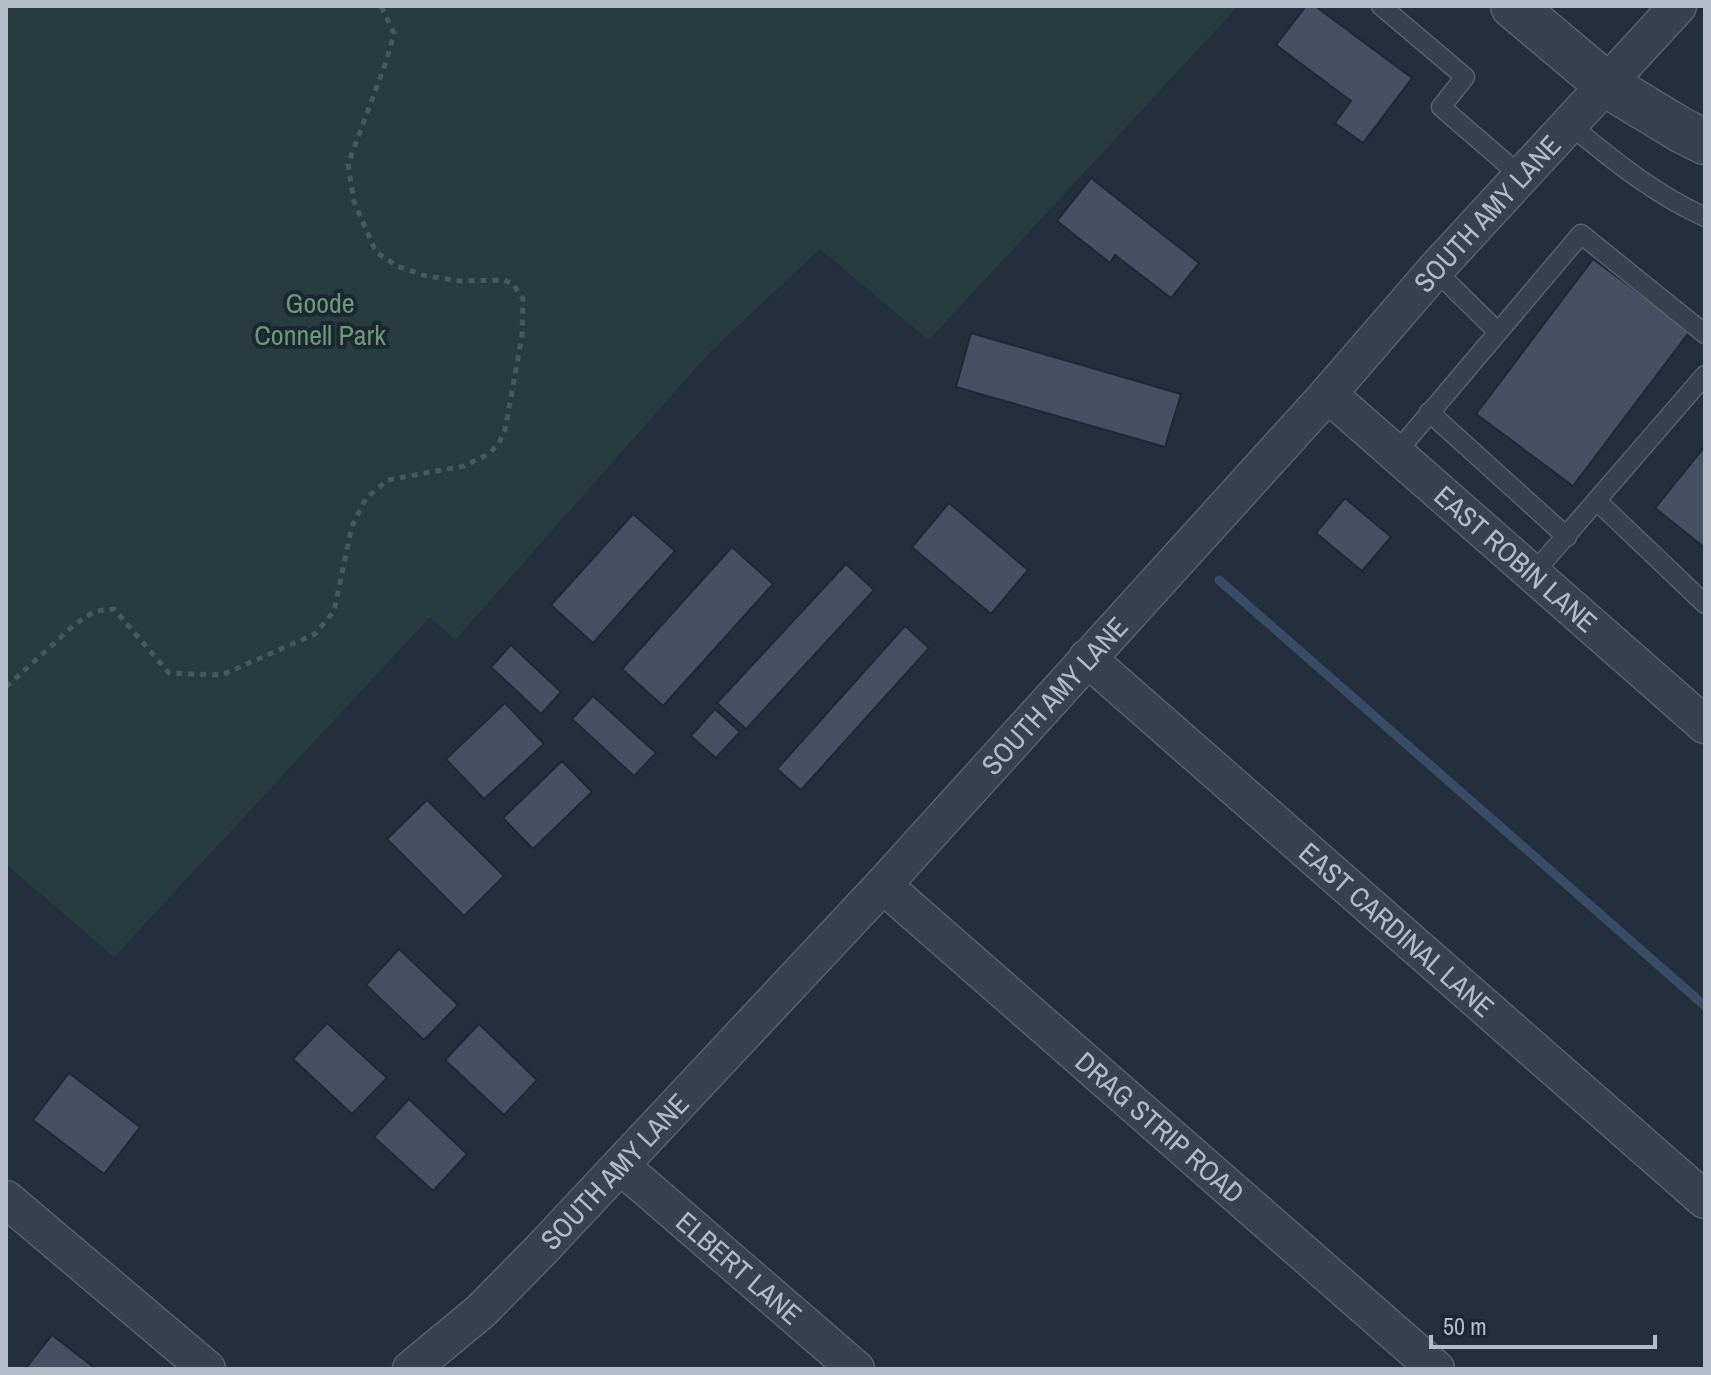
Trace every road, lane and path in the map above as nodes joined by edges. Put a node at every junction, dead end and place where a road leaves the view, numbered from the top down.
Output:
1 (381, 6) edge
2 (1381, 6) edge
3 (1513, 6) edge
4 (1678, 6) edge
5 (1607, 85) junction
6 (1570, 125) junction
7 (1705, 142) edge
8 (1522, 177) junction
9 (1705, 217) edge
10 (1435, 270) junction
11 (1498, 332) junction
12 (1705, 334) edge
13 (1705, 375) edge
14 (1328, 394) junction
15 (1429, 412) junction
16 (1396, 453) junction
17 (1597, 501) junction
18 (1567, 537) junction
19 (1532, 575) junction
20 (1705, 604) edge
21 (1087, 658) junction
22 (6, 687) edge
23 (1705, 725) edge
24 (883, 885) junction
25 (621, 1166) junction
26 (6, 1199) edge
27 (1705, 1200) edge
28 (207, 1369) edge
29 (411, 1369) edge
30 (856, 1369) edge
31 (1436, 1369) edge

1 - 22 path
2 - 8 lane
3 - 5 street
4 - 5 street, SOUTH AMY LANE
5 - 6 street, SOUTH AMY LANE
5 - 7 street
6 - 8 street, SOUTH AMY LANE
6 - 9 lane
8 - 10 street, SOUTH AMY LANE
10 - 11 lane
10 - 14 street, SOUTH AMY LANE
11 - 12 lane
11 - 15 lane
13 - 17 lane
14 - 16 street, EAST ROBIN LANE
14 - 21 street, SOUTH AMY LANE
15 - 16 lane
15 - 18 lane
16 - 19 street, EAST ROBIN LANE
17 - 18 lane
17 - 20 lane
18 - 19 lane
19 - 23 street, EAST ROBIN LANE
21 - 24 street, SOUTH AMY LANE
21 - 27 street, EAST CARDINAL LANE
24 - 25 street, SOUTH AMY LANE
24 - 31 street, DRAG STRIP ROAD
25 - 29 street, SOUTH AMY LANE
25 - 30 street, ELBERT LANE
26 - 28 street

